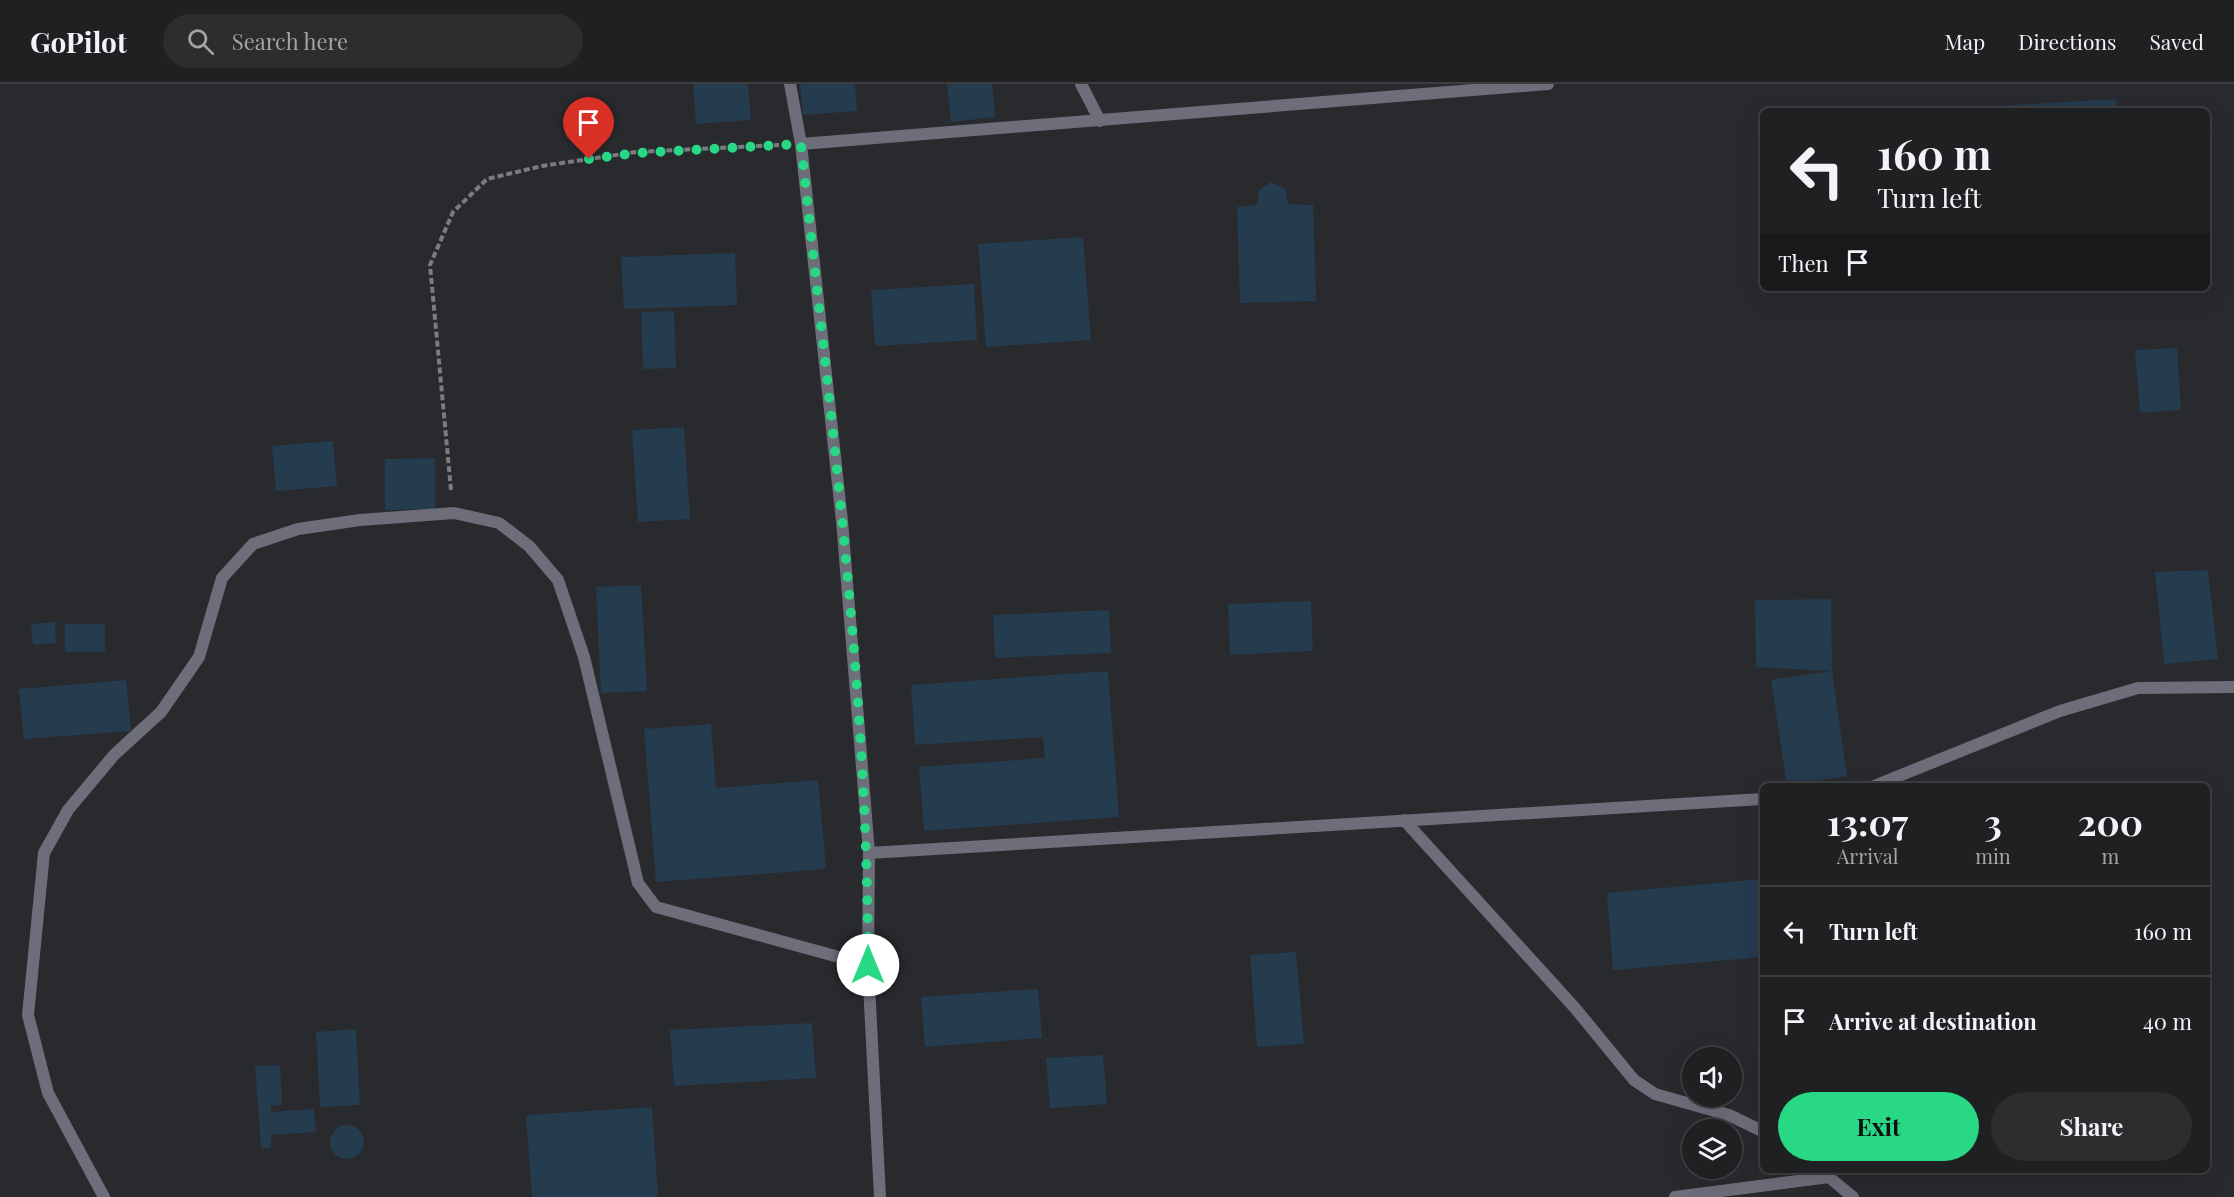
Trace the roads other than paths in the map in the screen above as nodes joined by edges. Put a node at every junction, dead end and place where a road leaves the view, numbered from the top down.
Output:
1 (790, 84) edge
2 (1081, 84) edge
3 (1548, 84) edge
4 (1100, 121) junction
5 (801, 144) junction
6 (2234, 687) edge
7 (1881, 783) edge
8 (1760, 798) edge
9 (1404, 820) junction
10 (868, 854) junction
11 (868, 965) junction
12 (1760, 1130) edge
13 (1825, 1173) edge
14 (104, 1197) edge
15 (880, 1197) edge
16 (1675, 1197) edge
17 (1852, 1197) edge

1 - 5 street
2 - 4 street
3 - 4 street
4 - 5 street
5 - 10 street
6 - 7 street
8 - 9 street
9 - 10 street
9 - 12 street
10 - 11 street
11 - 14 street
11 - 15 street
13 - 16 street
13 - 17 street

